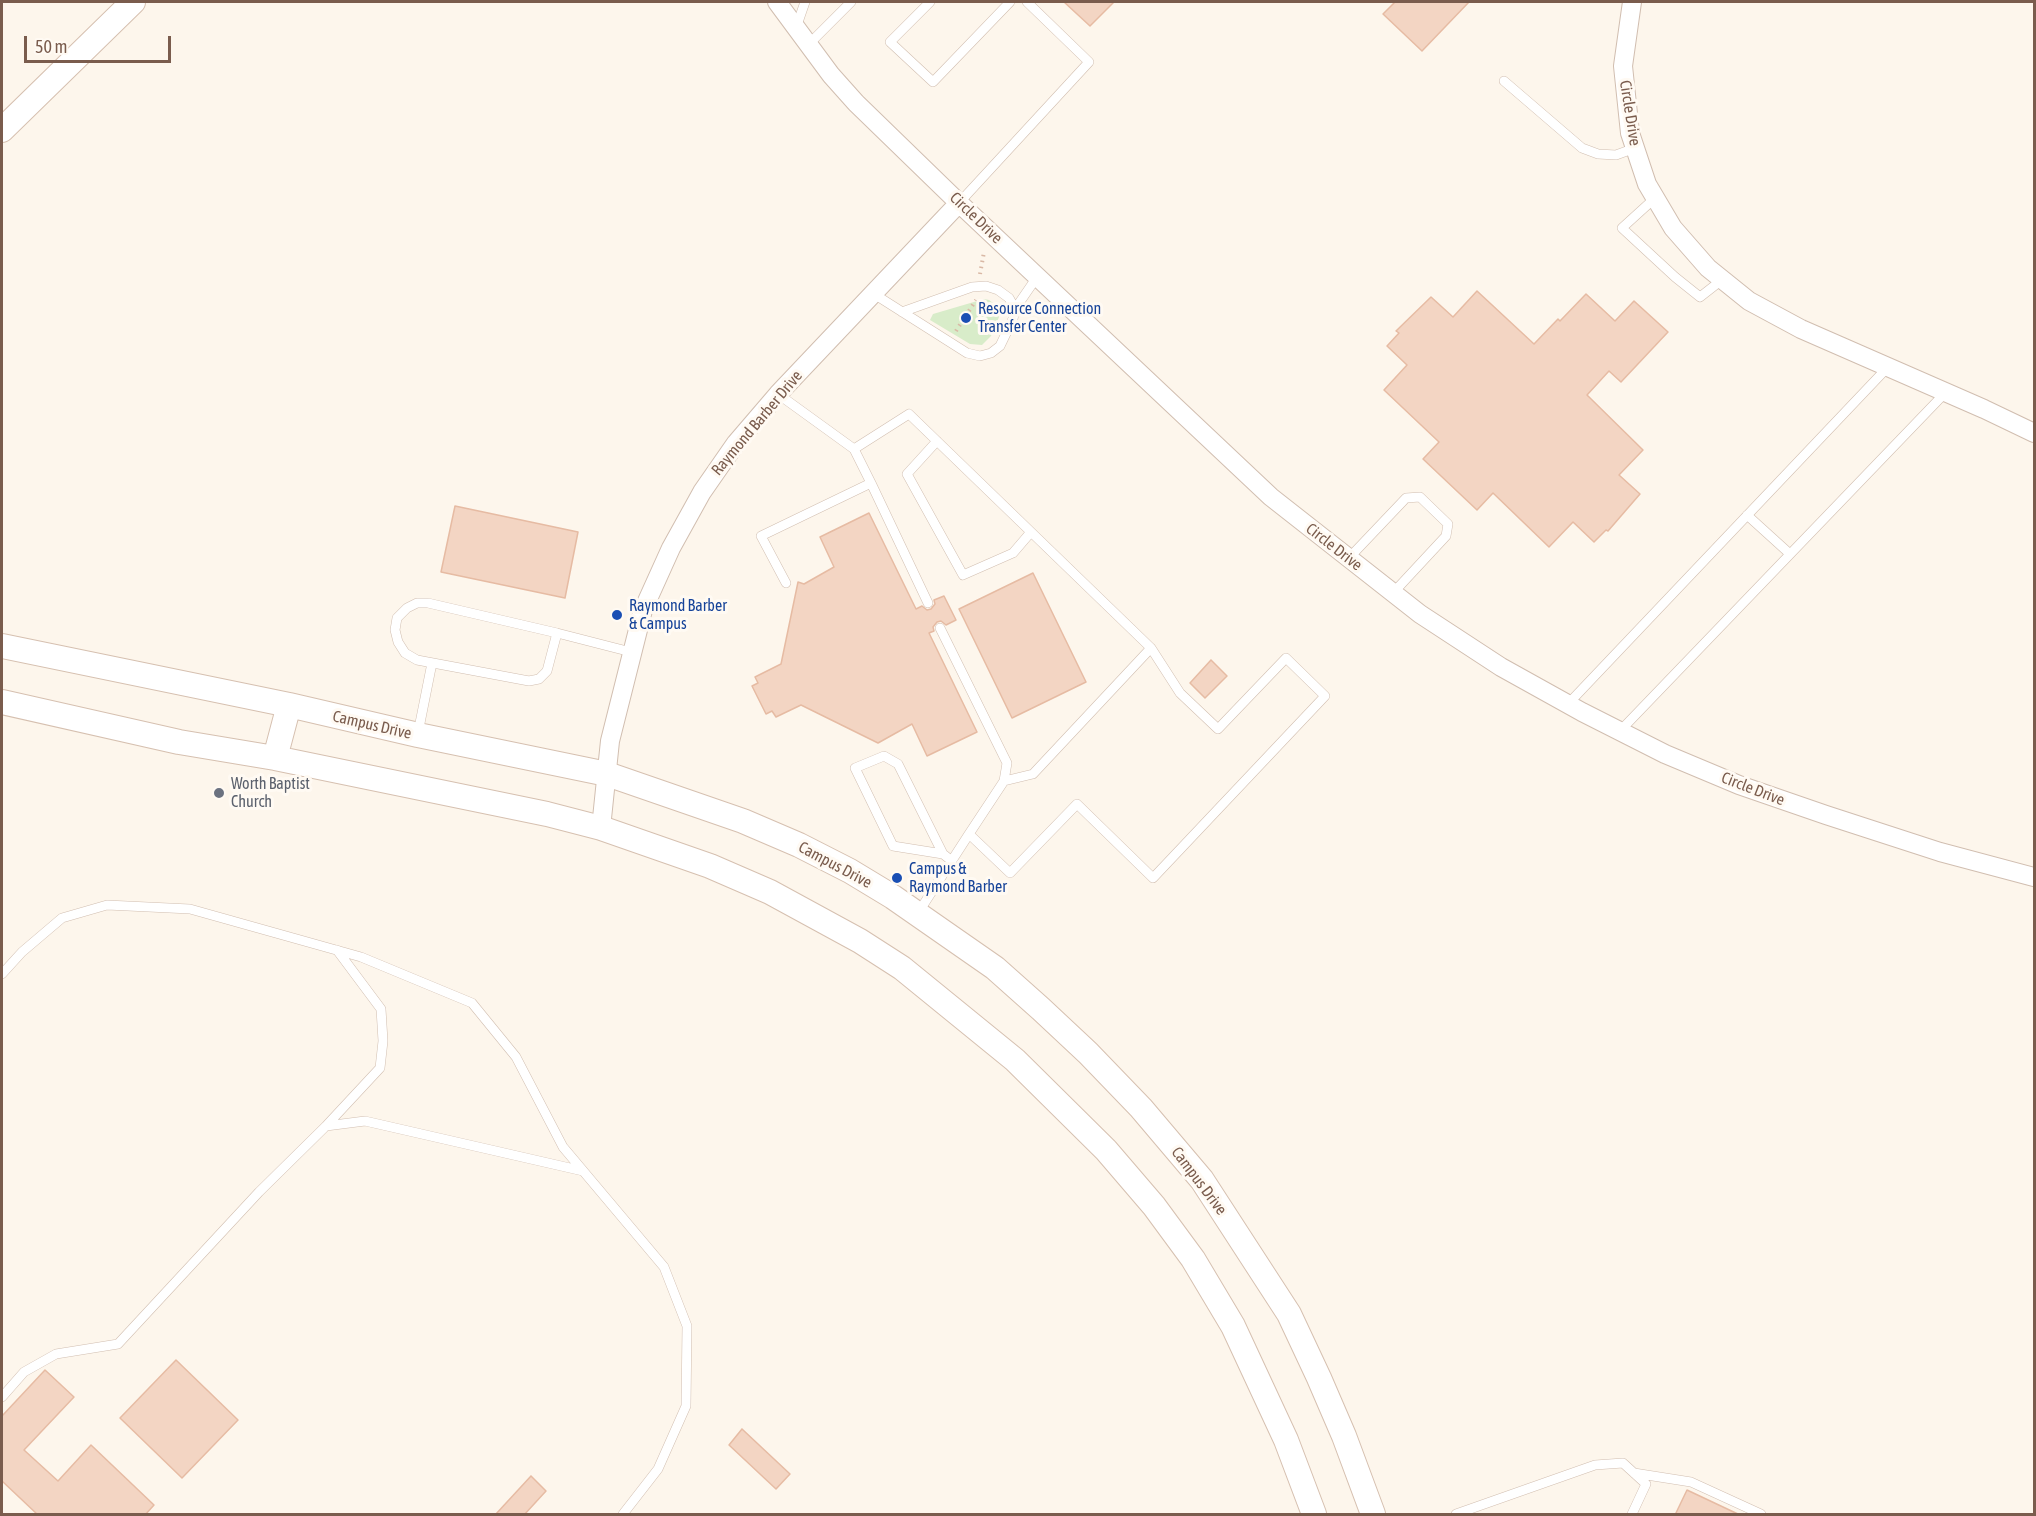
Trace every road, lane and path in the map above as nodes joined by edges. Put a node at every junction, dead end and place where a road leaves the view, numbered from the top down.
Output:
1 (133, 2) edge
2 (777, 2) edge
3 (805, 2) edge
4 (851, 2) edge
5 (930, 2) edge
6 (1010, 2) edge
7 (1027, 2) edge
8 (1632, 2) edge
9 (796, 28) junction
10 (808, 45) junction
11 (1504, 81) dead end
12 (2, 130) edge
13 (1635, 148) junction
14 (1655, 198) junction
15 (959, 203) junction
16 (1038, 277) junction
17 (1723, 279) junction
18 (874, 294) junction
19 (1015, 309) junction
20 (902, 312) junction
21 (1888, 367) junction
22 (1946, 392) junction
23 (778, 394) junction
24 (2034, 433) edge
25 (937, 441) junction
26 (854, 448) junction
27 (871, 483) junction
28 (1747, 515) junction
29 (1031, 532) junction
30 (1790, 554) junction
31 (1348, 559) junction
32 (786, 584) dead end
33 (1393, 593) junction
34 (928, 603) dead end
35 (940, 628) dead end
36 (557, 633) junction
37 (2, 646) edge
38 (1151, 648) junction
39 (631, 652) junction
40 (432, 663) junction
41 (2, 702) edge
42 (1568, 704) junction
43 (289, 705) junction
44 (1620, 731) junction
45 (418, 735) junction
46 (275, 758) junction
47 (607, 774) junction
48 (1004, 781) junction
49 (601, 828) junction
50 (969, 834) junction
51 (943, 854) junction
52 (952, 861) junction
53 (2034, 877) edge
54 (917, 914) junction
55 (337, 950) junction
56 (2, 974) edge
57 (327, 1126) junction
58 (583, 1171) junction
59 (2, 1397) edge
60 (1634, 1473) junction
61 (1631, 1514) edge
62 (623, 1515) edge
63 (1314, 1515) edge
64 (1373, 1515) edge
65 (1456, 1515) edge
66 (1761, 1515) edge

1 - 12 main road
2 - 9 street, Circle Drive
3 - 9 lane
4 - 10 lane
5 - 6 lane
7 - 15 lane
8 - 13 street, Circle Drive
9 - 10 street, Circle Drive
10 - 15 street, Circle Drive
11 - 13 lane
13 - 14 street, Circle Drive
14 - 17 street, Circle Drive
14 - 17 lane
15 - 16 street, Circle Drive
15 - 18 street, Raymond Barber Drive
16 - 19 lane
16 - 31 street, Circle Drive
17 - 21 street, Circle Drive
18 - 20 lane
18 - 23 street, Raymond Barber Drive
19 - 20 lane
19 - 20 lane
21 - 22 street, Circle Drive
21 - 28 lane
22 - 24 street, Circle Drive
22 - 30 lane
23 - 26 lane
23 - 39 street, Raymond Barber Drive
25 - 26 lane
25 - 29 lane
25 - 29 lane
26 - 27 lane
27 - 32 lane
27 - 34 lane
28 - 30 lane
28 - 42 lane
29 - 38 lane
30 - 44 lane
31 - 33 street, Circle Drive
31 - 33 lane
33 - 42 street, Circle Drive
35 - 48 lane
36 - 39 lane
36 - 40 lane
36 - 40 lane
37 - 43 main road, Campus Drive
38 - 48 lane
38 - 50 lane
39 - 47 street, Raymond Barber Drive
40 - 45 lane
41 - 46 main road
42 - 44 street, Circle Drive
43 - 45 main road, Campus Drive
43 - 46 main road
44 - 53 street, Circle Drive
45 - 47 main road, Campus Drive
46 - 49 main road
47 - 49 street, Raymond Barber Drive
47 - 54 main road, Campus Drive
48 - 50 lane
49 - 63 main road
50 - 52 lane
51 - 51 lane
51 - 52 lane
52 - 54 lane
54 - 64 main road, Campus Drive
55 - 56 lane
55 - 57 lane
55 - 58 lane
57 - 58 lane
57 - 59 lane
58 - 62 lane
60 - 61 lane
60 - 65 lane
60 - 66 lane

